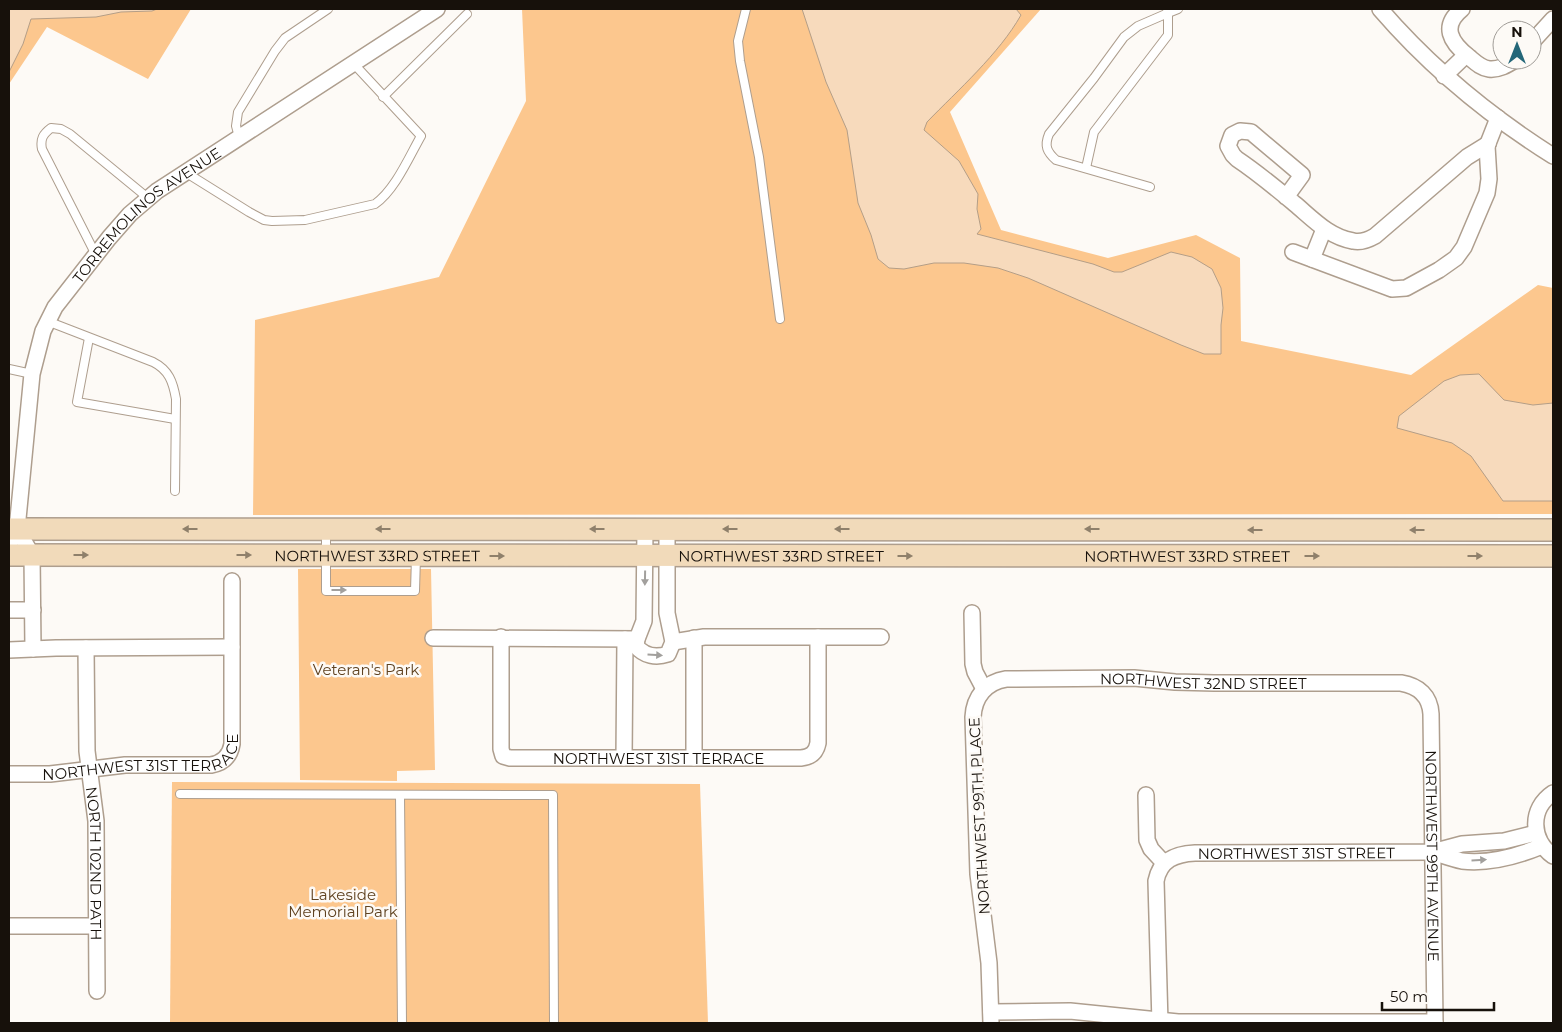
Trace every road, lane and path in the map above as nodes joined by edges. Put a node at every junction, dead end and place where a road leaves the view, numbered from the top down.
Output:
1 (328, 9) edge
2 (437, 9) edge
3 (746, 9) edge
4 (1178, 9) edge
5 (1380, 9) edge
6 (1462, 9) edge
7 (1167, 11) edge
8 (467, 14) dead end
9 (1553, 19) edge
10 (1542, 31) edge
11 (1466, 55) junction
12 (353, 62) junction
13 (1492, 69) edge
14 (1444, 76) junction
15 (384, 97) junction
16 (1498, 118) junction
17 (239, 137) junction
18 (1488, 144) junction
19 (1553, 156) edge
20 (1086, 168) junction
21 (185, 172) junction
22 (1150, 187) dead end
23 (1286, 197) junction
24 (148, 198) junction
25 (1324, 229) junction
26 (1292, 252) dead end
27 (96, 255) junction
28 (1312, 260) junction
29 (780, 319) dead end
30 (47, 321) junction
31 (89, 338) junction
32 (9, 369) edge
33 (32, 374) junction
34 (176, 419) junction
35 (174, 490) dead end
36 (326, 529) junction
37 (645, 529) junction
38 (667, 529) junction
39 (1553, 530) edge
40 (11, 534) edge
41 (9, 555) edge
42 (32, 555) junction
43 (326, 556) junction
44 (416, 556) junction
45 (645, 556) junction
46 (667, 556) junction
47 (1553, 556) edge
48 (232, 581) dead end
49 (9, 610) edge
50 (33, 610) junction
51 (972, 613) dead end
52 (670, 626) junction
53 (635, 635) junction
54 (501, 637) junction
55 (818, 637) junction
56 (882, 637) dead end
57 (433, 638) dead end
58 (694, 638) junction
59 (673, 642) junction
60 (86, 648) junction
61 (232, 648) junction
62 (33, 649) junction
63 (9, 650) edge
64 (984, 689) junction
65 (1422, 692) joint
66 (624, 758) junction
67 (694, 758) junction
68 (89, 769) junction
69 (9, 774) edge
70 (1553, 793) edge
71 (180, 794) dead end
72 (400, 796) junction
73 (1146, 796) dead end
74 (1544, 845) edge
75 (1432, 852) junction
76 (1164, 863) junction
77 (9, 926) edge
78 (96, 926) junction
79 (97, 991) dead end
80 (991, 1018) edge
81 (1160, 1022) edge
82 (402, 1023) edge
83 (554, 1023) edge
84 (1435, 1023) edge

1 - 17 lane
2 - 12 street, TORREMOLINOS AVENUE
3 - 29 lane
4 - 7 lane
5 - 14 street
6 - 11 street
7 - 20 lane
7 - 20 lane
8 - 15 lane
9 - 10 street
11 - 13 street
11 - 14 street
12 - 15 lane
12 - 17 street, TORREMOLINOS AVENUE
14 - 16 street
15 - 21 lane
16 - 18 street
16 - 19 street
17 - 21 street, TORREMOLINOS AVENUE
18 - 25 street
18 - 28 street
20 - 22 lane
21 - 24 street, TORREMOLINOS AVENUE
23 - 23 street
23 - 25 street
24 - 27 street, TORREMOLINOS AVENUE
24 - 27 lane
25 - 28 street
26 - 28 street
27 - 30 street, TORREMOLINOS AVENUE
30 - 31 lane
30 - 33 street, TORREMOLINOS AVENUE
31 - 34 lane
31 - 34 lane
32 - 33 lane
33 - 40 street, TORREMOLINOS AVENUE
34 - 35 lane
37 -> 36 street, NORTHWEST 33RD STREET
36 -> 40 street, NORTHWEST 33RD STREET
36 - 43 lane
37 - 38 street, NORTHWEST 33RD STREET
37 - 45 street
39 -> 38 street, NORTHWEST 33RD STREET
38 - 46 street
40 - 42 street
41 - 42 street, NORTHWEST 33RD STREET
42 -> 43 street, NORTHWEST 33RD STREET
42 - 50 street
43 - 44 street, NORTHWEST 33RD STREET
43 -> 44 lane
44 -> 45 street, NORTHWEST 33RD STREET
45 - 46 street, NORTHWEST 33RD STREET
45 -> 53 street
46 -> 47 street, NORTHWEST 33RD STREET
46 - 52 street
48 - 61 street, NORTHWEST 31ST TERRACE
49 - 50 street
50 - 62 street
51 - 64 street
52 - 53 street
52 - 59 street
53 - 54 street
53 -> 59 street
53 - 66 street
54 - 57 street
54 - 66 street, NORTHWEST 31ST TERRACE
55 - 56 street
55 - 58 street
55 - 67 street, NORTHWEST 31ST TERRACE
58 - 59 street
58 - 67 street
60 - 61 street
60 - 62 street
60 - 68 street, NORTH 102ND PATH
61 - 68 street, NORTHWEST 31ST TERRACE
62 - 63 street
64 - 65 street, NORTHWEST 32ND STREET
64 - 80 street, NORTHWEST 99TH PLACE
65 - 75 street, NORTHWEST 99TH AVENUE
66 - 67 street, NORTHWEST 31ST TERRACE
68 - 69 street, NORTHWEST 31ST TERRACE
68 - 78 street, NORTH 102ND PATH
70 - 74 street
71 - 72 lane
72 - 82 lane
72 - 83 lane
73 - 76 street
74 - 75 street, NORTHWEST 31ST STREET
75 - 76 street, NORTHWEST 31ST STREET
75 - 84 street, NORTHWEST 99TH AVENUE
76 - 81 street
77 - 78 street
78 - 79 street, NORTH 102ND PATH
80 - 81 street
81 - 84 street

